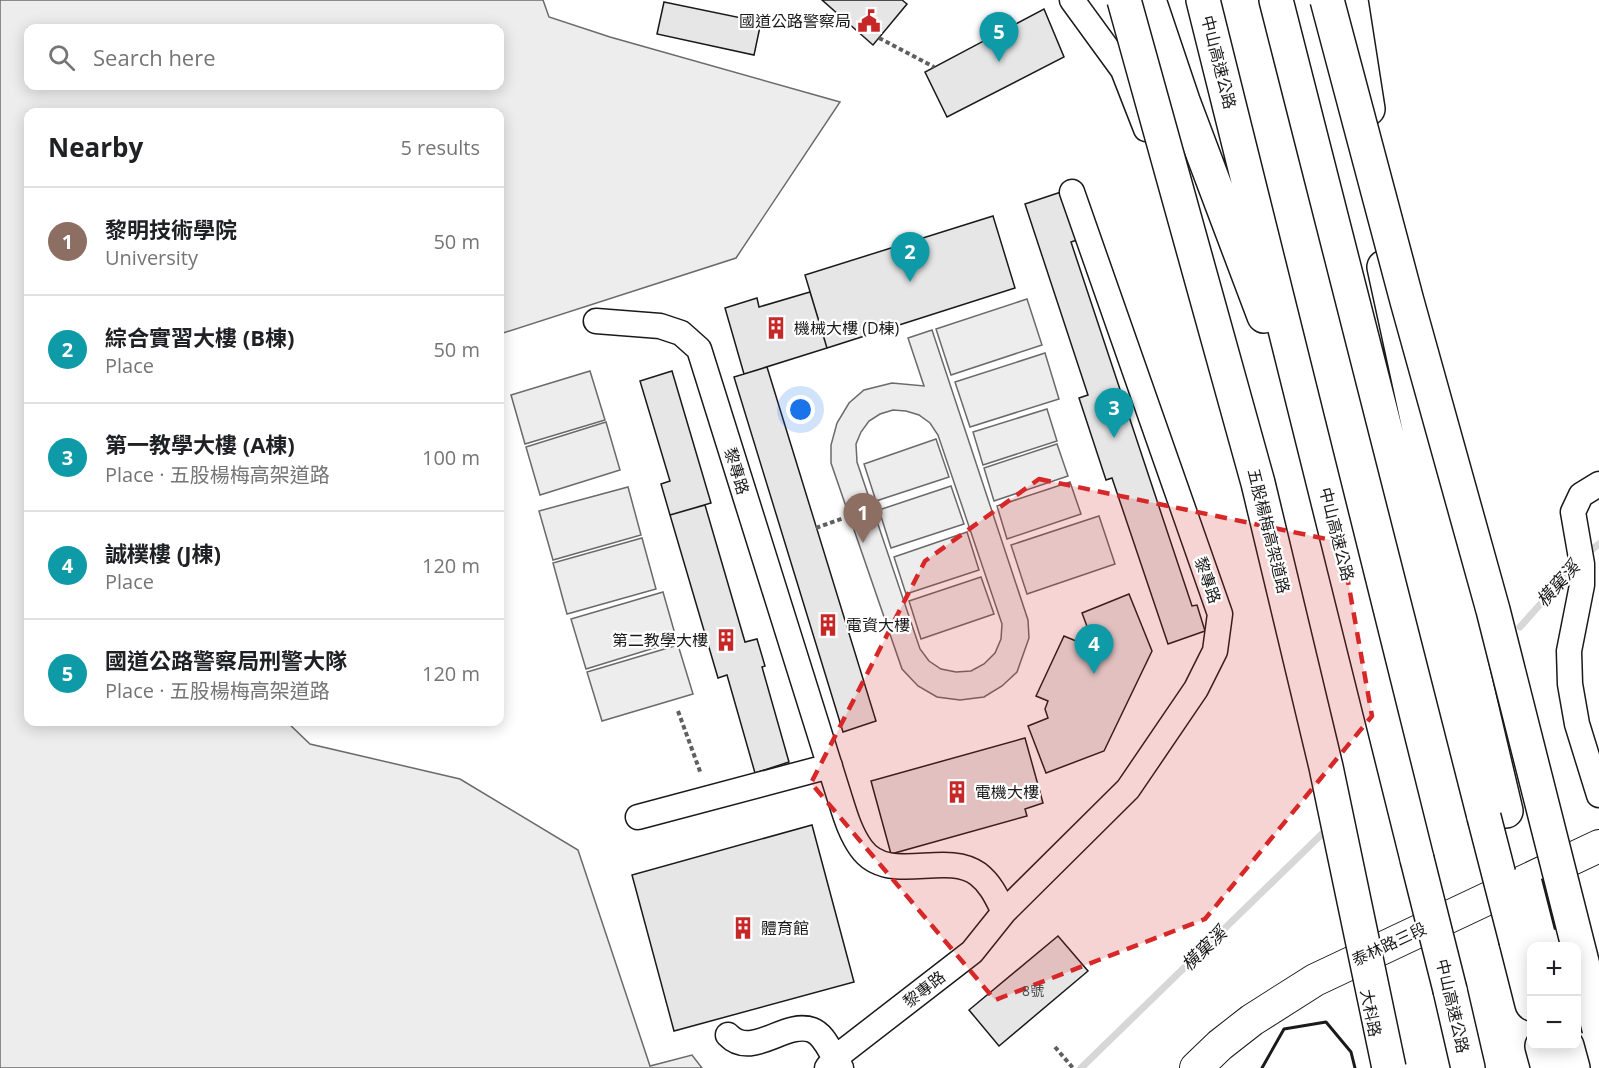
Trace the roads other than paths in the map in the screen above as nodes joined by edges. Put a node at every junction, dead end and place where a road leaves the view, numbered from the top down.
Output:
1 (1072, 0) edge
2 (1124, 0) edge
3 (1149, 0) edge
4 (1203, 0) edge
5 (1276, 0) edge
6 (1327, 0) edge
7 (1334, 0) edge
8 (1351, 0) edge
9 (1072, 192) dead end
10 (596, 321) dead end
11 (1321, 467) junction
12 (1599, 484) edge
13 (1456, 598) junction
14 (830, 766) junction
15 (1599, 795) edge
16 (1495, 814) junction
17 (638, 818) dead end
18 (1599, 846) edge
19 (1004, 912) junction
20 (1531, 941) edge
21 (1361, 958) junction
22 (1532, 996) edge
23 (1599, 1029) edge
24 (728, 1035) dead end
25 (1543, 1050) edge
26 (1568, 1050) edge
27 (835, 1065) edge
28 (1196, 1068) edge
29 (1381, 1068) edge
30 (1389, 1068) edge
31 (1468, 1068) edge
32 (1548, 1068) edge
33 (1573, 1068) edge

1 - 21 street, 大科路
2 - 30 highway, 五股楊梅高架道路, bridge
3 - 11 highway
4 - 11 highway, 中山高速公路
5 - 16 highway
6 - 23 highway, bridge
7 - 13 highway
8 - 13 highway
9 - 19 street, 黎專路
10 - 14 street, 黎專路
11 - 31 highway, 中山高速公路, bridge
12 - 15 street
13 - 16 highway
14 - 17 street
14 - 19 street, 黎專路
16 - 20 highway, bridge
18 - 21 main road, 泰林路三段
19 - 27 street, 黎專路
20 - 22 highway
21 - 28 main road, 泰林路三段
21 - 29 street, 大科路
24 - 27 street, 黎專路
25 - 32 highway
26 - 33 highway

